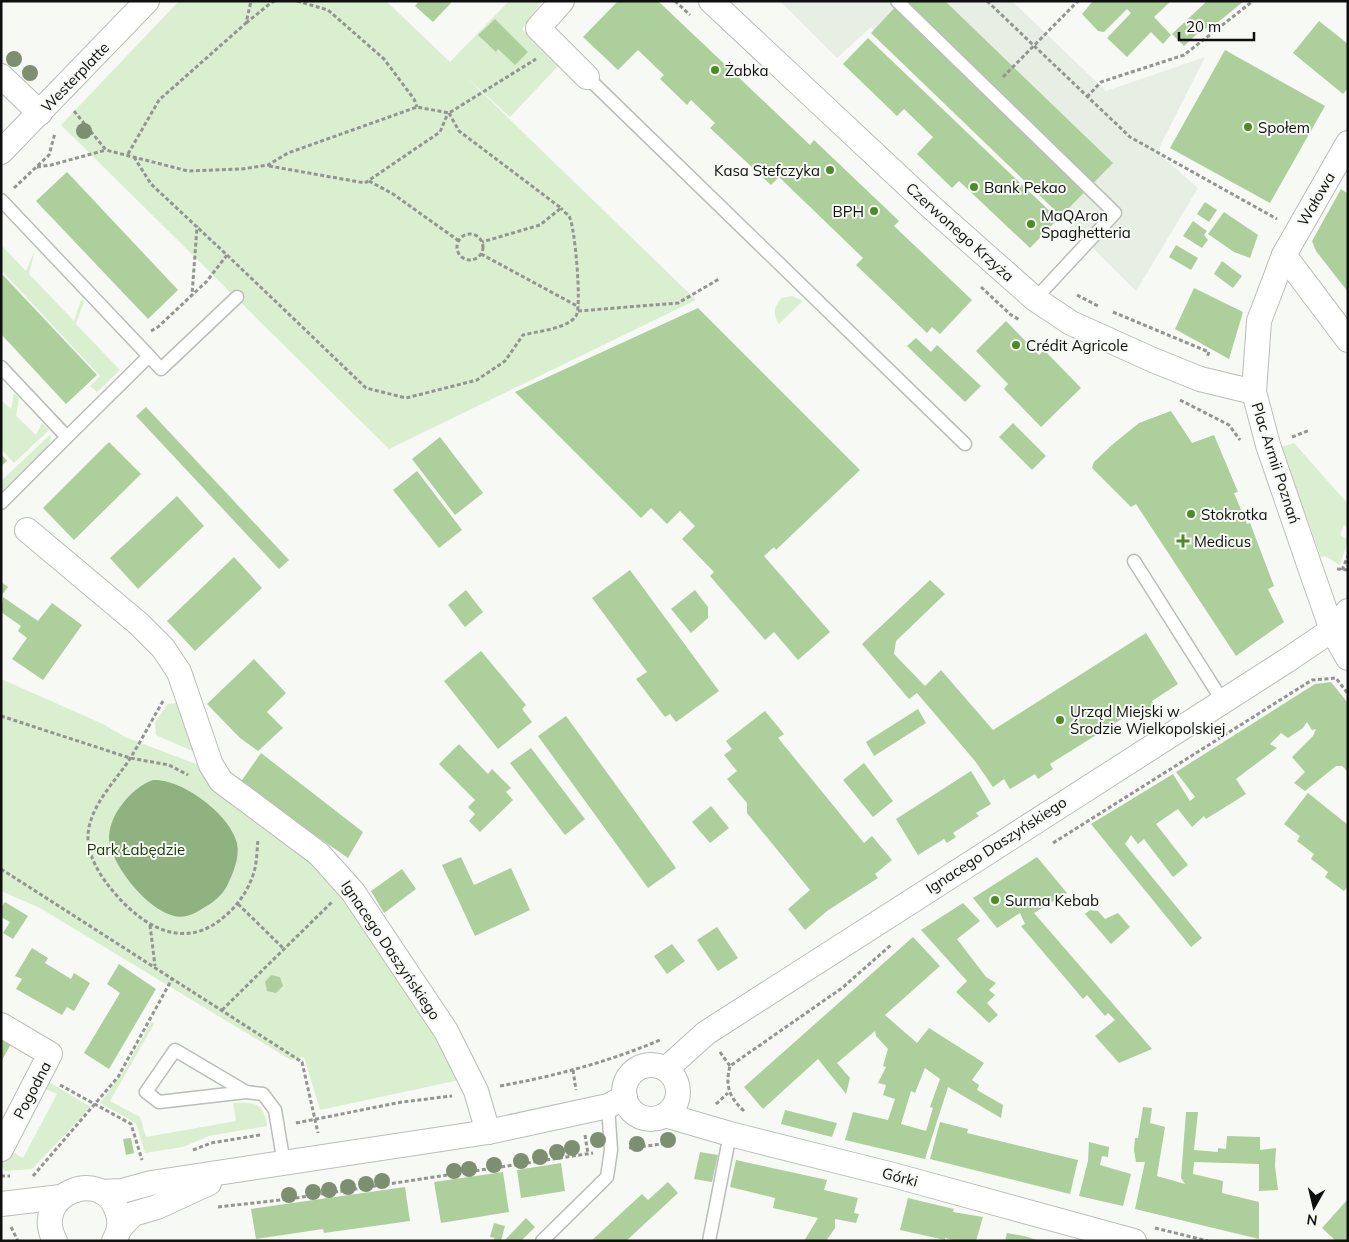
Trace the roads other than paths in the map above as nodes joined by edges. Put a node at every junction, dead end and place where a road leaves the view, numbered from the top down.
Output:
1 (147, 1) edge
2 (711, 1) edge
3 (897, 1) edge
4 (560, 2) edge
5 (1, 76) edge
6 (587, 77) joint
7 (40, 113) junction
8 (1348, 143) edge
9 (1, 152) edge
10 (1, 200) edge
11 (1284, 255) junction
12 (237, 297) dead end
13 (1036, 299) junction
14 (1348, 340) edge
15 (149, 356) junction
16 (1, 368) edge
17 (1254, 392) junction
18 (68, 437) junction
19 (965, 444) dead end
20 (1, 503) edge
21 (27, 530) dead end
22 (1134, 561) dead end
23 (1348, 611) edge
24 (1332, 630) junction
25 (1348, 658) edge
26 (1222, 700) junction
27 (1, 1025) edge
28 (666, 1069) junction
29 (246, 1092) junction
30 (616, 1102) junction
31 (665, 1115) junction
32 (488, 1132) junction
33 (730, 1134) junction
34 (1, 1149) edge
35 (284, 1164) junction
36 (231, 1173) junction
37 (102, 1192) junction
38 (61, 1197) junction
39 (5, 1204) edge
40 (52, 1232) edge
41 (117, 1235) edge
42 (542, 1241) edge
43 (709, 1241) edge
44 (1134, 1241) edge

1 - 7 street, Westerplatte
2 - 13 street, Czerwonego Krzyża
3 - 13 lane
4 - 6 street
5 - 7 street
6 - 19 lane
7 - 9 street, Westerplatte
8 - 11 street, Wałowa
10 - 15 lane
11 - 14 street
11 - 17 street, Plac Armii Poznań
12 - 15 lane
13 - 17 street, Czerwonego Krzyża
15 - 18 lane
16 - 18 lane
17 - 24 street, Plac Armii Poznań
18 - 20 lane
21 - 32 street, Ignacego Daszyńskiego
22 - 26 lane
23 - 24 street
24 - 25 street, Plac Armii Poznań
24 - 26 street, Ignacego Daszyńskiego
26 - 28 street, Ignacego Daszyńskiego
27 - 34 street, Pogodna
28 - 30 street
28 - 31 street
29 - 29 lane
29 - 35 lane
30 - 31 street
30 - 32 street
30 - 42 lane
31 - 33 street, Górki
32 - 35 street
33 - 43 lane
33 - 44 street, Górki
35 - 36 street
36 - 37 street
36 - 41 street
37 - 38 street
37 - 41 street
38 - 39 street
38 - 40 street
39 - 40 street

